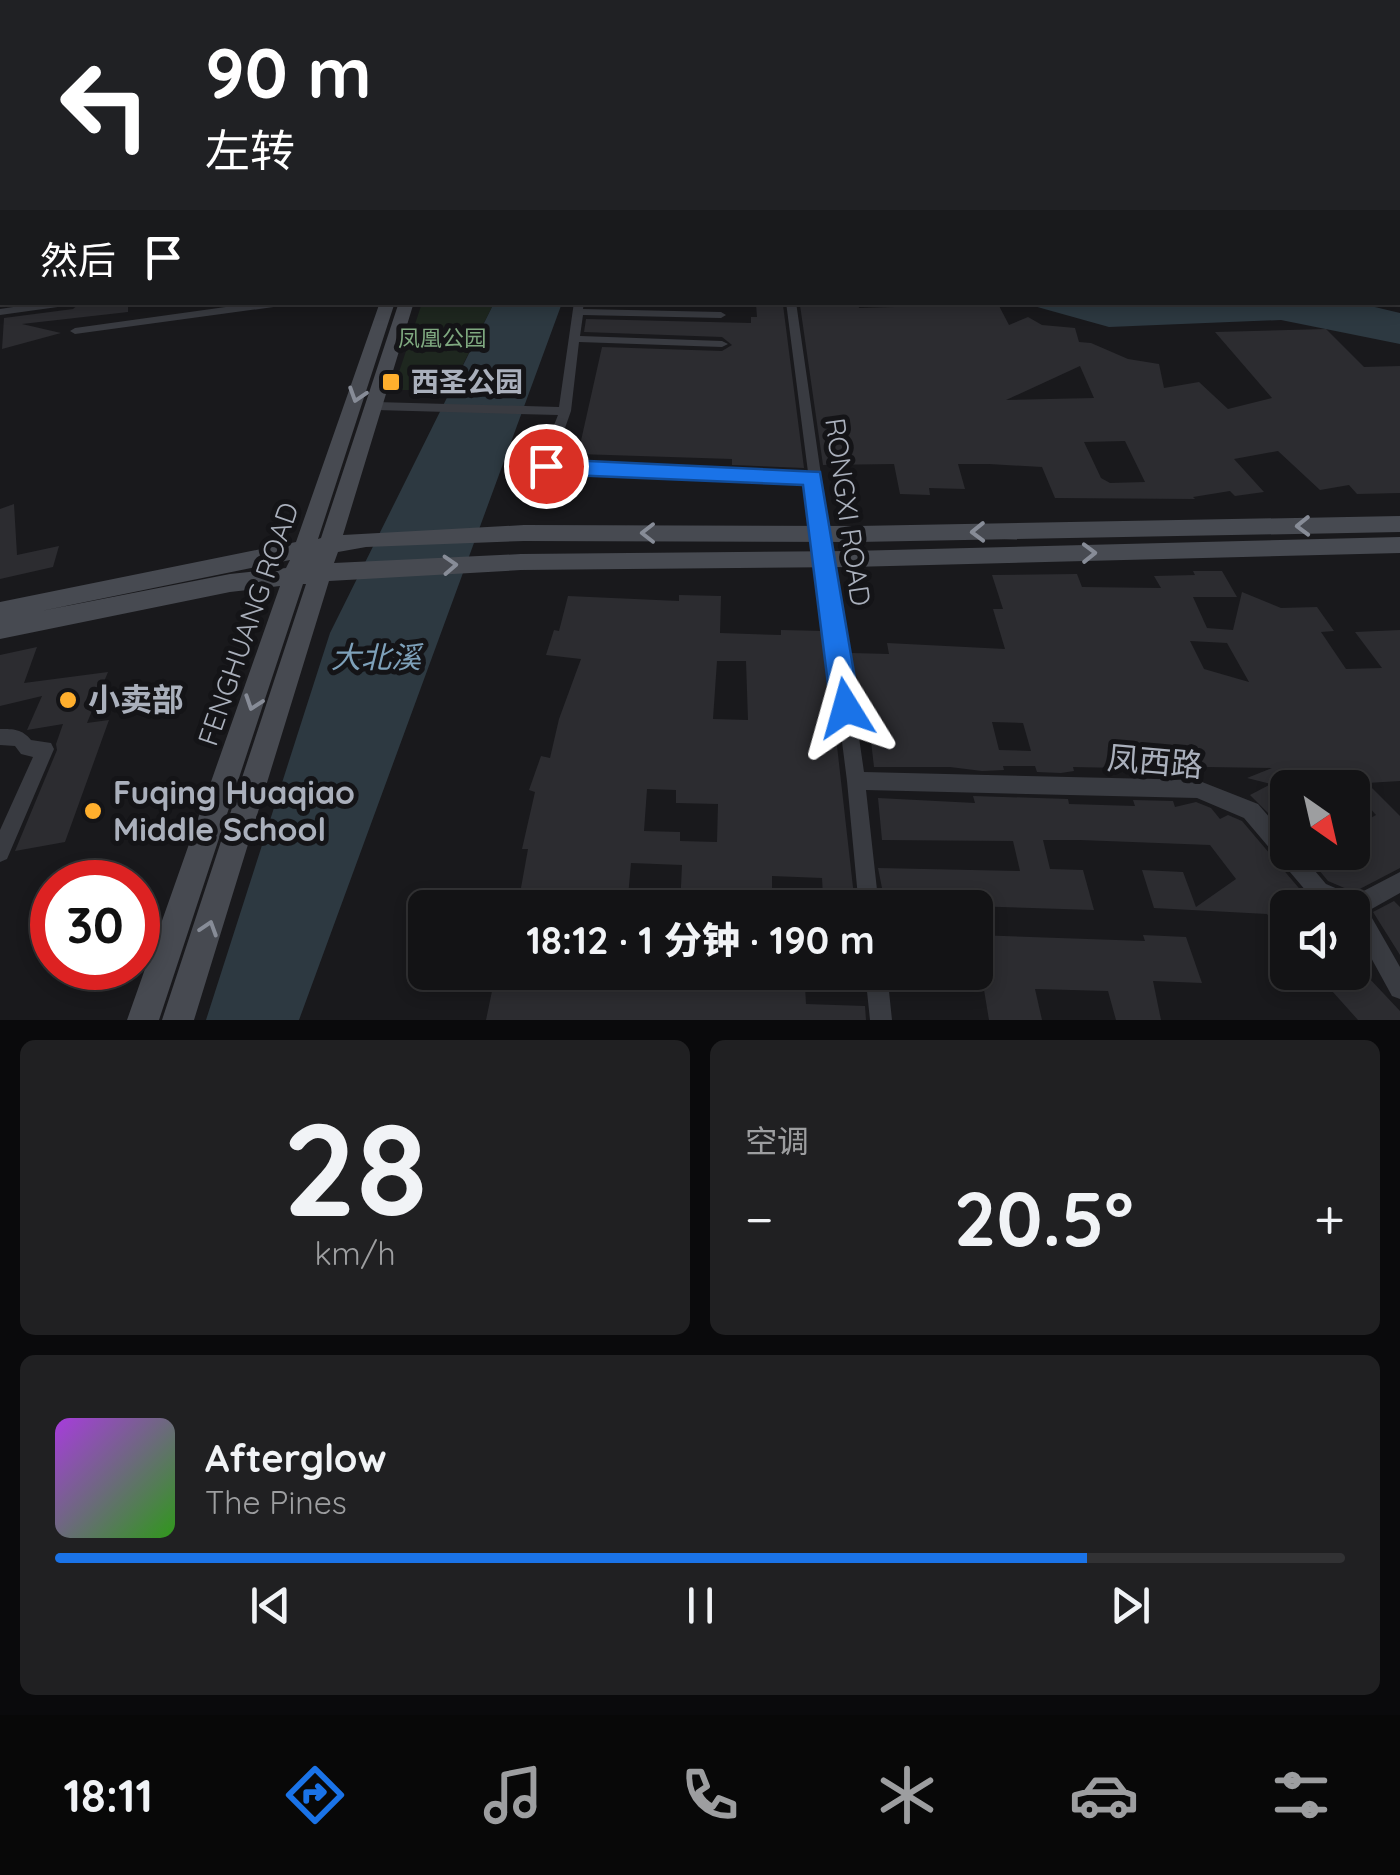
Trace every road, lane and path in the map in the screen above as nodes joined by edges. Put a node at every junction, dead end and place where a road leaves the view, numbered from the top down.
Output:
1 (50, 305) edge
2 (266, 305) edge
3 (387, 305) edge
4 (406, 305) edge
5 (790, 305) edge
6 (578, 307) edge
7 (0, 312) edge
8 (722, 315) dead end
9 (75, 331) dead end
10 (574, 339) junction
11 (722, 344) dead end
12 (376, 406) junction
13 (560, 411) junction
14 (813, 478) junction
15 (1400, 524) edge
16 (820, 534) junction
17 (332, 544) junction
18 (1400, 546) edge
19 (306, 548) junction
20 (824, 560) junction
21 (322, 573) junction
22 (296, 576) junction
23 (0, 611) edge
24 (0, 629) edge
25 (0, 737) edge
26 (856, 782) junction
27 (0, 852) edge
28 (1400, 882) edge
29 (867, 890) edge
30 (1318, 890) edge
31 (1370, 899) edge
32 (1370, 934) edge
33 (1400, 988) edge
34 (878, 990) edge
35 (143, 1020) edge
36 (178, 1020) edge
37 (881, 1020) edge

1 - 7 street
2 - 9 street
3 -> 19 street, FENGHUANG ROAD
4 - 12 street, FENGHUANG ROAD
5 - 14 street, RONGXI ROAD
6 - 8 street
6 - 10 street
10 - 11 street
10 - 13 street
12 - 13 street
12 - 17 street, FENGHUANG ROAD
13 - 14 street
14 - 16 street, RONGXI ROAD
15 -> 16 street
16 -> 17 street
16 - 20 street, RONGXI ROAD
17 - 19 street
17 - 21 street, FENGHUANG ROAD
20 -> 18 street
19 - 22 street, FENGHUANG ROAD
19 - 23 street
21 -> 20 street
20 - 26 street, RONGXI ROAD
21 - 22 street
36 -> 21 street, FENGHUANG ROAD
22 - 24 street
22 -> 35 street, FENGHUANG ROAD
25 - 27 street
26 - 29 street, RONGXI ROAD
26 - 30 street, 凤西路
28 - 31 street
32 - 33 street
34 - 37 street

